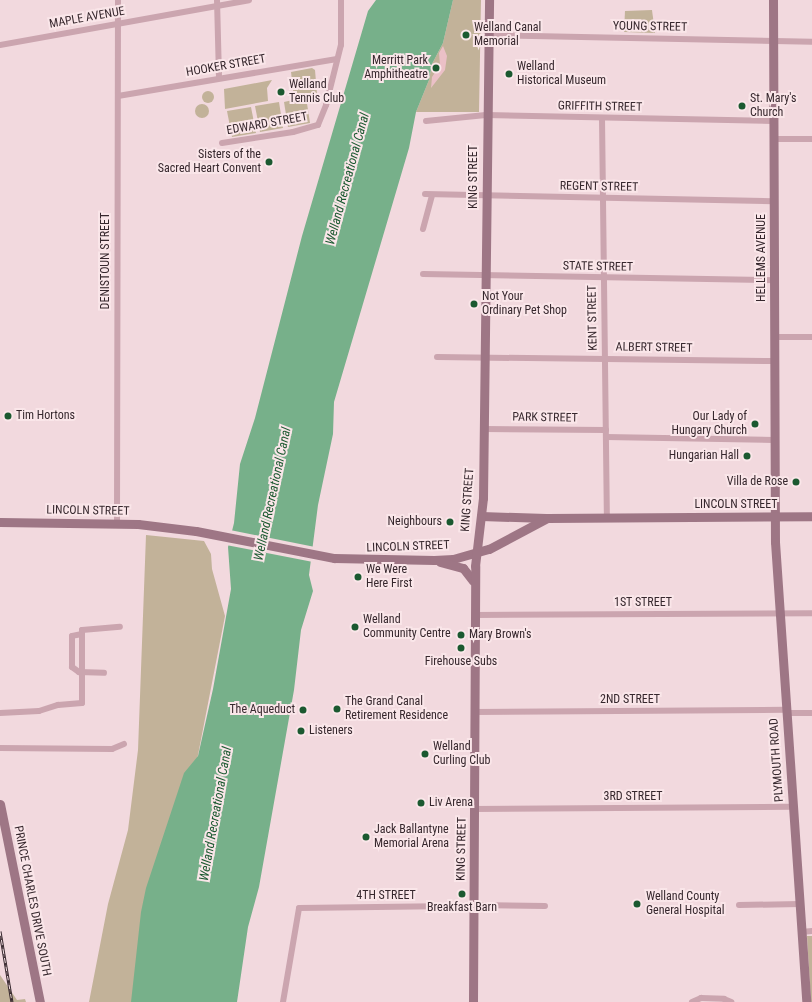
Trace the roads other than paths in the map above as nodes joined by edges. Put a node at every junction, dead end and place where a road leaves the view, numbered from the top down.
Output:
1 (118, 0) edge
2 (249, 0) edge
3 (341, 0) edge
4 (489, 0) edge
5 (773, 0) edge
6 (217, 3) edge
7 (118, 24) junction
8 (488, 35) junction
9 (773, 41) junction
10 (812, 42) edge
11 (0, 45) edge
12 (338, 59) junction
13 (219, 78) junction
14 (118, 96) junction
15 (486, 115) junction
16 (602, 118) junction
17 (426, 121) dead end
18 (773, 121) junction
19 (812, 139) edge
20 (773, 140) junction
21 (222, 143) dead end
22 (425, 194) dead end
23 (432, 195) junction
24 (486, 195) junction
25 (603, 198) junction
26 (773, 201) junction
27 (423, 229) dead end
28 (423, 274) dead end
29 (486, 275) junction
30 (604, 279) junction
31 (774, 280) junction
32 (774, 337) junction
33 (812, 337) edge
34 (485, 356) junction
35 (437, 357) dead end
36 (605, 358) junction
37 (774, 362) junction
38 (484, 428) junction
39 (606, 430) junction
40 (606, 437) junction
41 (774, 440) junction
42 (481, 516) junction
43 (812, 516) edge
44 (774, 517) junction
45 (548, 518) junction
46 (607, 518) junction
47 (0, 522) edge
48 (117, 523) junction
49 (476, 553) junction
50 (434, 560) junction
51 (475, 584) junction
52 (779, 613) junction
53 (812, 613) edge
54 (475, 615) junction
55 (120, 627) dead end
56 (82, 634) junction
57 (83, 672) junction
58 (104, 672) dead end
59 (475, 712) junction
60 (785, 712) junction
61 (0, 713) edge
62 (812, 713) edge
63 (124, 744) dead end
64 (0, 748) edge
65 (0, 804) edge
66 (792, 807) junction
67 (474, 809) junction
68 (800, 904) junction
69 (739, 905) dead end
70 (473, 906) junction
71 (545, 906) dead end
72 (812, 931) edge
73 (801, 932) junction
74 (40, 1002) edge
75 (283, 1002) edge
76 (473, 1002) edge
77 (692, 1002) edge
78 (732, 1002) edge
79 (806, 1002) edge

1 - 7 street, DENISTOUN STREET
2 - 6 street, MAPLE AVENUE
3 - 12 street, EDWARD STREET
4 - 8 main road, KING STREET
5 - 9 main road, HELLEMS AVENUE
6 - 7 street, MAPLE AVENUE
6 - 13 street
7 - 11 street, MAPLE AVENUE
7 - 14 street, DENISTOUN STREET
8 - 9 street, YOUNG STREET
8 - 15 main road, KING STREET
9 - 10 street, YOUNG STREET
9 - 18 main road, HELLEMS AVENUE
12 - 13 street, HOOKER STREET
12 - 21 street, EDWARD STREET
13 - 14 street, HOOKER STREET
14 - 48 street, DENISTOUN STREET
15 - 16 street, GRIFFITH STREET
15 - 17 street, GRIFFITH STREET
15 - 24 main road, KING STREET
16 - 18 street, GRIFFITH STREET
16 - 25 street, KENT STREET
18 - 20 main road, HELLEMS AVENUE
19 - 20 street
20 - 26 main road, HELLEMS AVENUE
22 - 23 street, REGENT STREET
23 - 24 street, REGENT STREET
23 - 27 street
24 - 25 street, REGENT STREET
24 - 29 main road, KING STREET
25 - 26 street, REGENT STREET
25 - 30 street, KENT STREET
26 - 31 main road, HELLEMS AVENUE
28 - 29 street, STATE STREET
29 - 30 street, STATE STREET
29 - 34 main road, KING STREET
30 - 31 street, STATE STREET
30 - 36 street, KENT STREET
31 - 32 main road, HELLEMS AVENUE
32 - 33 street
32 - 37 main road, HELLEMS AVENUE
34 - 35 street, ALBERT STREET
34 - 36 street, ALBERT STREET
34 - 38 main road, KING STREET
36 - 37 street, ALBERT STREET
36 - 39 street, KENT STREET
37 - 41 main road, HELLEMS AVENUE
38 - 39 street, PARK STREET
38 - 42 main road, KING STREET
39 - 40 street, KENT STREET
40 - 41 street
40 - 46 street, KENT STREET
41 - 44 main road, HELLEMS AVENUE
42 - 45 main road
42 - 49 main road, KING STREET
43 - 44 main road, LINCOLN STREET
44 - 46 main road, LINCOLN STREET
44 - 52 main road, PLYMOUTH ROAD
45 - 46 main road, LINCOLN STREET
45 - 49 main road, LINCOLN STREET
47 - 48 main road, LINCOLN STREET
48 - 50 main road, LINCOLN STREET
49 - 50 main road, LINCOLN STREET
49 - 51 main road, KING STREET
50 - 51 main road
51 - 54 main road, KING STREET
52 - 53 street, 1ST STREET
52 - 54 street, 1ST STREET
52 - 60 main road, PLYMOUTH ROAD
54 - 59 main road, KING STREET
55 - 56 street
56 - 57 street
56 - 57 street
57 - 58 street
57 - 61 street
59 - 60 street, 2ND STREET
59 - 67 main road, KING STREET
60 - 62 street, 2ND STREET
60 - 66 main road, PLYMOUTH ROAD
63 - 64 street
65 - 74 main road, PRINCE CHARLES DRIVE SOUTH
66 - 67 street, 3RD STREET
66 - 68 main road, PLYMOUTH ROAD
67 - 70 main road, KING STREET
68 - 69 street
68 - 73 main road, PLYMOUTH ROAD
70 - 71 street, 4TH STREET
70 - 75 street, 4TH STREET
70 - 76 main road, KING STREET
72 - 73 street
73 - 79 main road, PLYMOUTH ROAD
77 - 78 street

